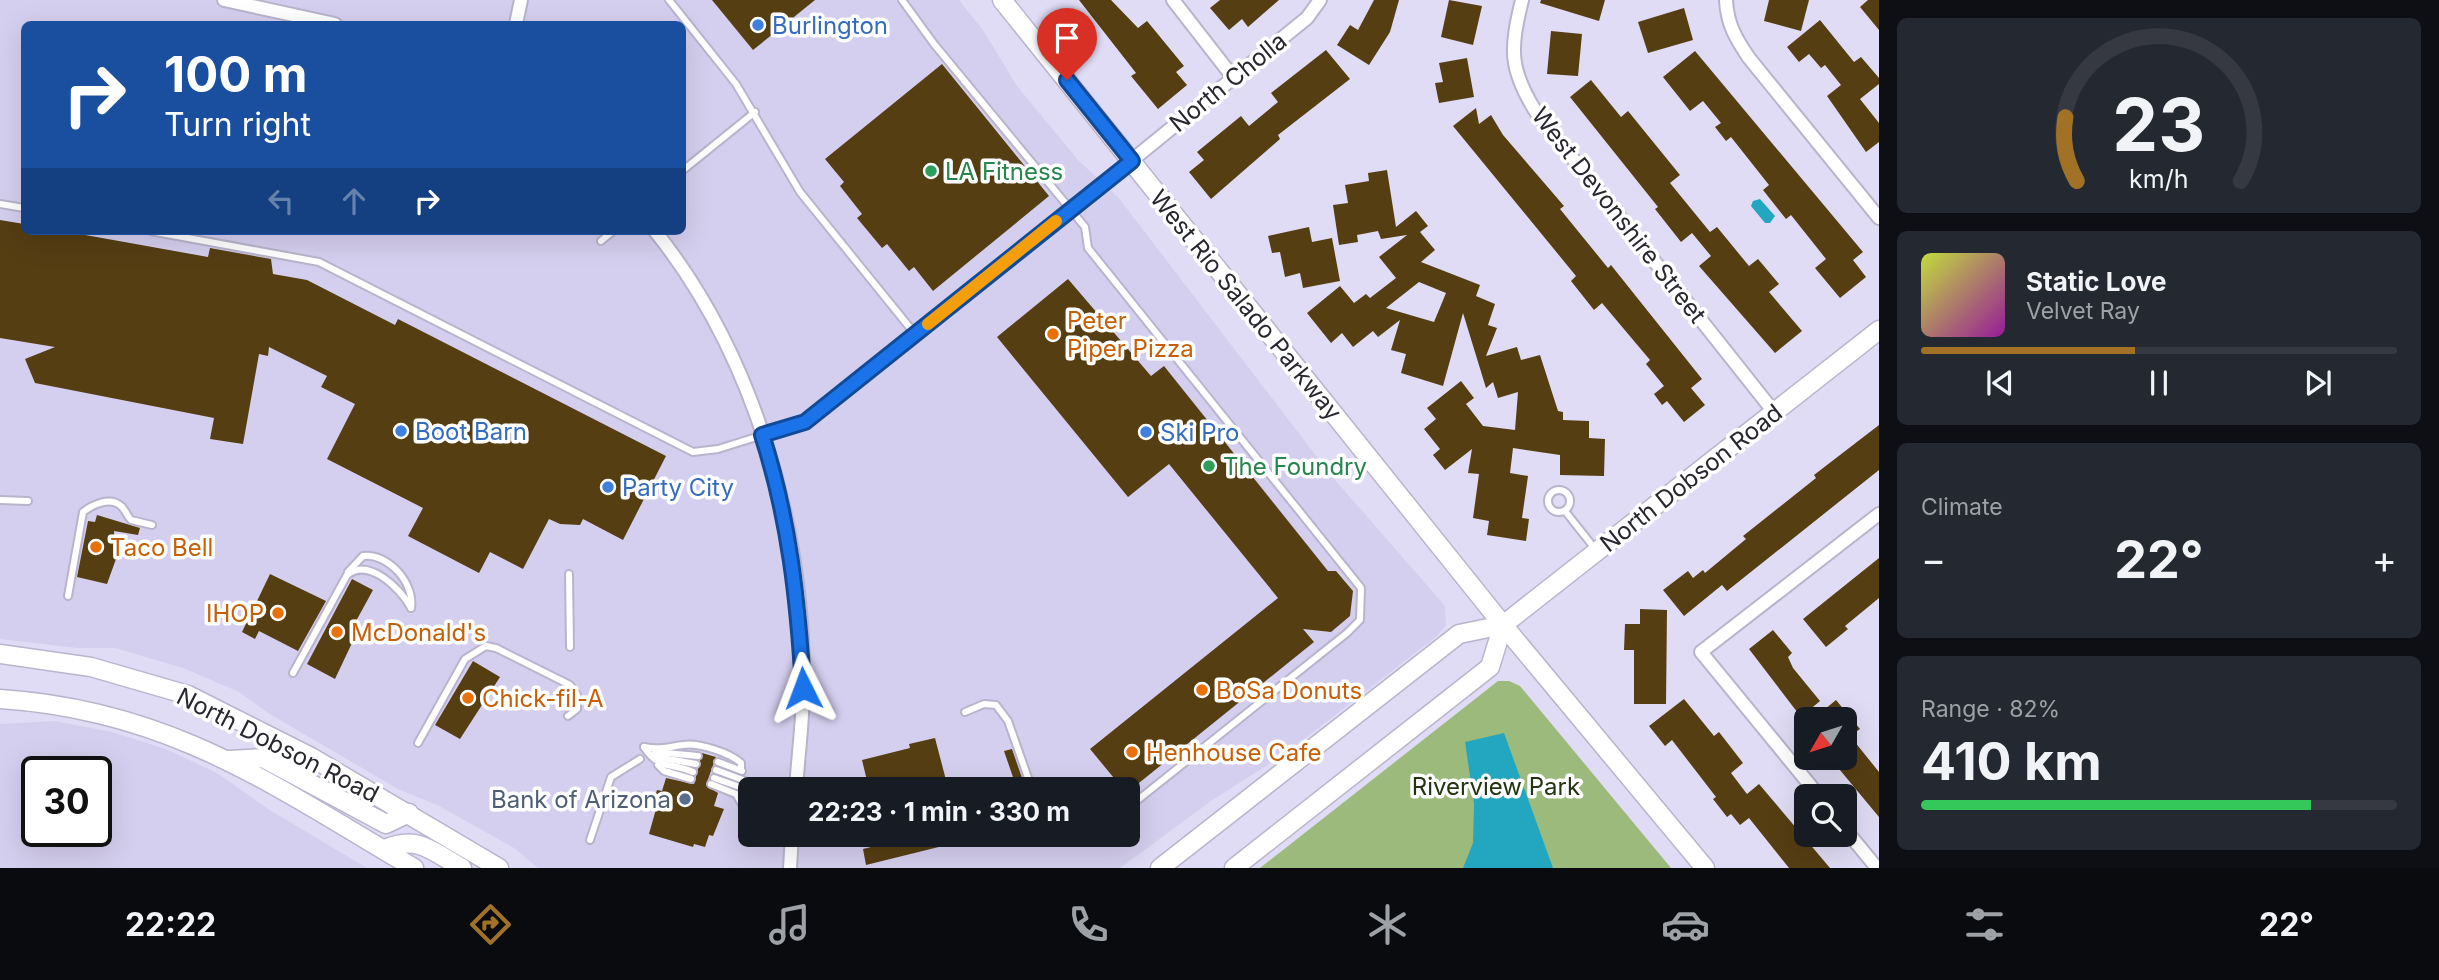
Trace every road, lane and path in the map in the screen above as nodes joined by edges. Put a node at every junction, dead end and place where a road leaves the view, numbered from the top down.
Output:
1 (223, 0) edge
2 (521, 0) edge
3 (669, 0) edge
4 (902, 0) edge
5 (1002, 0) edge
6 (1173, 0) edge
7 (1320, 0) edge
8 (1522, 0) edge
9 (1726, 0) edge
10 (321, 21) edge
11 (517, 21) edge
12 (1232, 76) junction
13 (755, 112) junction
14 (1132, 161) junction
15 (686, 168) edge
16 (0, 204) edge
17 (21, 208) edge
18 (1070, 209) junction
19 (1879, 218) edge
20 (172, 235) edge
21 (608, 235) edge
22 (657, 235) edge
23 (601, 241) dead end
24 (1879, 330) edge
25 (915, 334) junction
26 (1774, 412) junction
27 (762, 435) junction
28 (0, 500) edge
29 (28, 501) dead end
30 (1565, 511) dead end
31 (1879, 514) edge
32 (152, 525) dead end
33 (1597, 552) junction
34 (569, 574) dead end
35 (347, 575) junction
36 (68, 596) dead end
37 (1503, 625) junction
38 (570, 648) dead end
39 (0, 654) edge
40 (293, 673) dead end
41 (0, 699) edge
42 (965, 712) dead end
43 (568, 716) dead end
44 (418, 743) dead end
45 (644, 747) junction
46 (229, 760) junction
47 (640, 760) dead end
48 (697, 760) dead end
49 (718, 762) dead end
50 (741, 770) junction
51 (692, 775) dead end
52 (714, 777) junction
53 (743, 777) edge
54 (797, 777) edge
55 (1028, 777) edge
56 (738, 779) edge
57 (1809, 784) edge
58 (738, 786) edge
59 (738, 798) edge
60 (1140, 798) edge
61 (409, 813) junction
62 (590, 840) dead end
63 (1857, 844) edge
64 (791, 847) edge
65 (385, 849) junction
66 (414, 868) edge
67 (461, 868) edge
68 (499, 868) edge
69 (790, 868) edge
70 (1160, 868) edge
71 (1234, 868) edge
72 (1705, 868) edge
73 (1877, 868) edge

1 - 10 street
2 - 11 street
3 - 13 lane
4 - 18 lane
5 - 14 main road, West Rio Salado Parkway
6 - 12 street
7 - 12 street, North Cholla
8 - 26 street, West Devonshire Street
9 - 19 street
12 - 14 street, North Cholla
13 - 15 lane
13 - 25 lane
14 - 18 lane
14 - 37 main road, West Rio Salado Parkway
16 - 17 lane
18 - 25 lane
18 - 60 lane
20 - 27 lane
21 - 23 lane
22 - 27 street
24 - 26 main road, North Dobson Road
25 - 27 lane
26 - 33 main road, North Dobson Road
27 - 54 street
28 - 29 lane
30 - 33 lane
31 - 57 street
32 - 36 lane
33 - 37 main road, North Dobson Road
34 - 38 lane
35 - 35 lane
35 - 40 lane
37 - 70 main road, North Dobson Road
37 - 71 main road
37 - 72 main road, West Rio Salado Parkway
39 - 61 main road, North Dobson Road
41 - 46 main road, North Dobson Road
42 - 55 lane
43 - 44 lane
45 - 48 lane
45 - 50 lane
45 - 51 lane
46 - 61 main road
46 - 65 main road, North Dobson Road
47 - 62 lane
49 - 50 lane
50 - 53 lane
52 - 56 lane
52 - 58 lane
52 - 59 lane
61 - 68 main road, North Dobson Road
63 - 73 street
64 - 69 street
65 - 66 main road, North Dobson Road
65 - 67 main road

